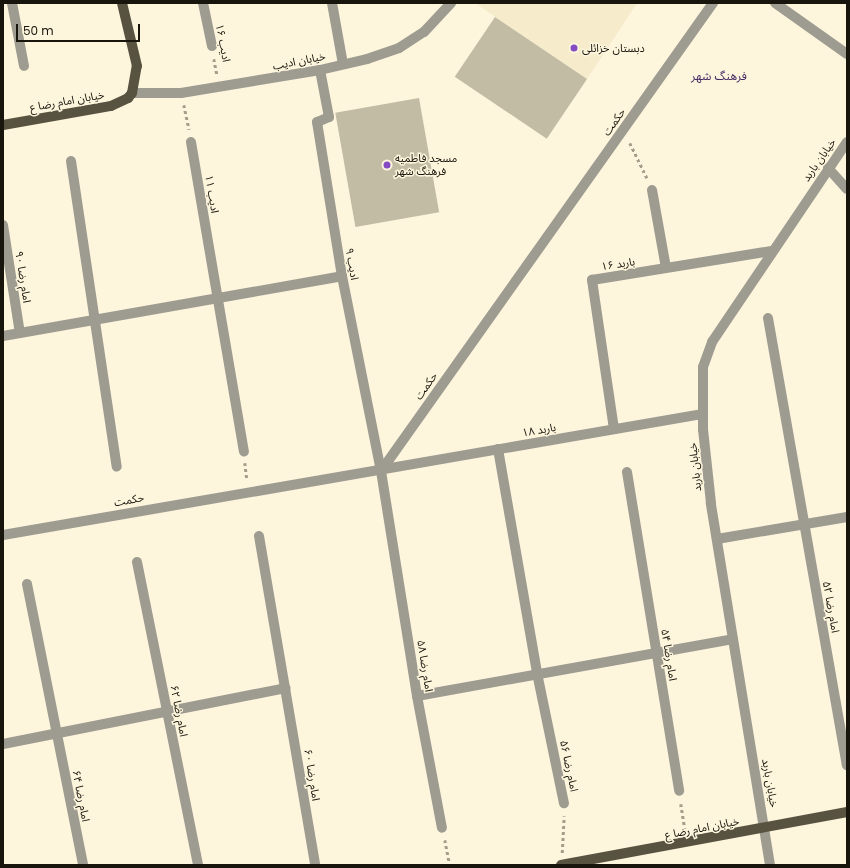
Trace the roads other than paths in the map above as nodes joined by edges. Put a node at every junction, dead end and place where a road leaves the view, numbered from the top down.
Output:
1 (12, 3) edge
2 (122, 3) edge
3 (203, 3) edge
4 (332, 3) edge
5 (450, 3) edge
6 (713, 3) edge
7 (775, 3) edge
8 (212, 46) road end
9 (847, 54) edge
10 (343, 64) junction
11 (24, 66) dead end
12 (320, 70) junction
13 (132, 93) junction
14 (3, 125) edge
15 (191, 142) road end
16 (847, 142) edge
17 (71, 161) dead end
18 (828, 168) junction
19 (847, 189) edge
20 (652, 190) road end
21 (3, 226) edge
22 (772, 251) junction
23 (666, 268) junction
24 (342, 276) junction
25 (216, 298) junction
26 (768, 318) dead end
27 (95, 320) junction
28 (20, 333) junction
29 (3, 336) edge
30 (702, 414) junction
31 (614, 429) junction
32 (498, 449) junction
33 (244, 451) road end
34 (117, 467) dead end
35 (380, 471) junction
36 (627, 472) dead end
37 (847, 517) edge
38 (804, 524) junction
39 (3, 535) edge
40 (259, 536) dead end
41 (717, 539) junction
42 (137, 562) dead end
43 (27, 584) dead end
44 (733, 639) junction
45 (657, 652) junction
46 (537, 673) junction
47 (286, 688) junction
48 (417, 696) junction
49 (167, 713) junction
50 (56, 732) junction
51 (3, 744) edge
52 (847, 765) edge
53 (679, 791) road end
54 (564, 803) road end
55 (847, 812) edge
56 (442, 828) road end
57 (765, 828) junction
58 (561, 861) edge
59 (83, 865) edge
60 (198, 865) edge
61 (315, 865) edge
62 (770, 865) edge

1 - 11 street
2 - 13 main road
3 - 8 street, ادیب ۱۶
4 - 10 street
5 - 10 street, خیابان ادیب
6 - 35 street, حکمت
7 - 9 street
10 - 12 street, خیابان ادیب
12 - 13 street, خیابان ادیب
12 - 24 street, ادیب ۹
13 - 14 main road, خیابان امام رضا ع
15 - 25 street, ادیب ۱۱
16 - 18 street, خیابان باربد
17 - 27 street
18 - 19 street
18 - 22 street, خیابان باربد
20 - 23 street
21 - 28 street, امام رضا ۹۰
22 - 23 street, باربد ۱۶
22 - 30 street, خیابان باربد
23 - 31 street, باربد ۱۶
24 - 25 street
24 - 35 street, ادیب ۹
25 - 27 street
25 - 33 street, ادیب ۱۱
26 - 38 street, امام رضا ۵۲
27 - 28 street
27 - 34 street
28 - 29 street
30 - 31 street, باربد ۱۸
30 - 41 street, خیابان باربد
31 - 32 street, باربد ۱۸
32 - 35 street, باربد ۱۸
32 - 46 street, امام رضا ۵۶
35 - 39 street, حکمت
35 - 48 street, امام رضا ۵۸
36 - 45 street, امام رضا ۵۴
37 - 38 street
38 - 41 street
38 - 52 street, امام رضا ۵۲
40 - 47 street, امام رضا ۶۰
41 - 44 street, خیابان باربد
42 - 49 street, امام رضا ۶۲
43 - 50 street, امام رضا ۶۴
44 - 45 street
44 - 57 street, خیابان باربد
45 - 46 street
45 - 53 street, امام رضا ۵۴
46 - 48 street
46 - 54 street, امام رضا ۵۶
47 - 49 street
47 - 61 street, امام رضا ۶۰
48 - 56 street, امام رضا ۵۸
49 - 50 street
49 - 60 street, امام رضا ۶۲
50 - 51 street
50 - 59 street, امام رضا ۶۴
55 - 57 main road, خیابان امام رضا ع
57 - 58 main road, خیابان امام رضا ع
57 - 62 street, خیابان باربد

